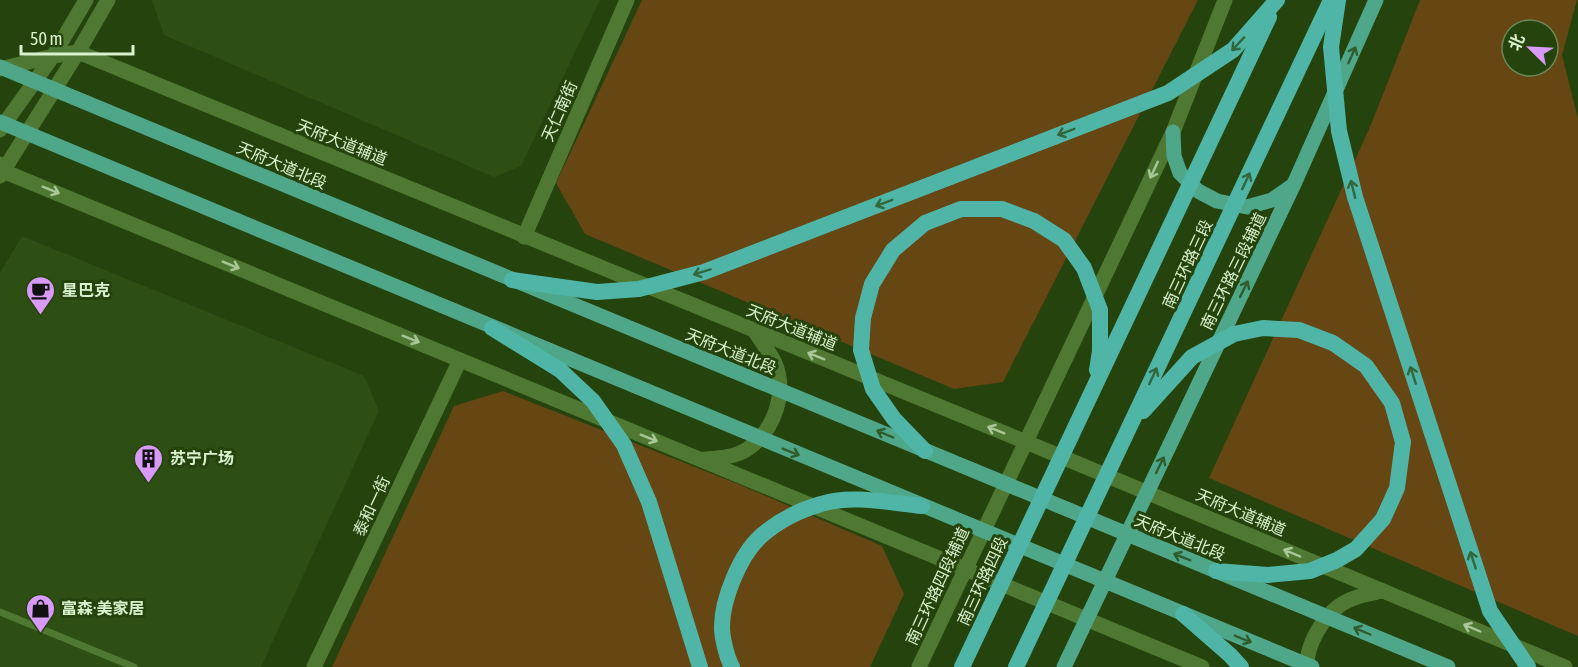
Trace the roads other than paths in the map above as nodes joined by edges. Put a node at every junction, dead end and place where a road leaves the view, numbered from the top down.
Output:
1 (86, 0) edge
2 (108, 0) edge
3 (627, 0) edge
4 (1225, 0) edge
5 (1277, 0) edge
6 (1331, 0) edge
7 (1338, 0) edge
8 (1376, 0) edge
9 (78, 52) junction
10 (53, 56) junction
11 (0, 68) edge
12 (0, 122) edge
13 (0, 130) edge
14 (1173, 132) junction
15 (1, 170) edge
16 (1294, 184) junction
17 (524, 237) junction
18 (512, 280) junction
19 (492, 328) junction
20 (754, 330) junction
21 (460, 360) junction
22 (1096, 384) junction
23 (1130, 425) junction
24 (1026, 442) junction
25 (925, 451) junction
26 (702, 460) junction
27 (1147, 492) junction
28 (922, 506) junction
29 (1036, 511) joint
30 (965, 569) junction
31 (1216, 571) junction
32 (1383, 591) junction
33 (0, 612) edge
34 (1183, 614) junction
35 (1086, 619) junction
36 (1018, 665) edge
37 (134, 667) edge
38 (314, 667) edge
39 (700, 667) edge
40 (732, 667) edge
41 (919, 667) edge
42 (962, 667) edge
43 (1064, 667) edge
44 (1202, 667) edge
45 (1241, 667) edge
46 (1310, 667) edge
47 (1448, 667) edge
48 (1528, 667) edge
49 (1565, 667) edge

1 - 10 street
2 - 9 street
3 - 17 street, 天仁南街
4 - 14 street
5 -> 18 highway
5 - 22 highway, 南三环路三段
23 -> 6 highway, 南三环路三段
48 -> 7 highway
16 -> 8 main road, 南三环路三段辅道
9 - 10 street
9 - 15 street
9 - 17 street, 天府大道辅道
10 - 11 street
10 - 13 street
11 - 18 main road, 天府大道北段
12 - 19 main road
14 - 16 main road
14 -> 24 street
15 -> 21 street
27 -> 16 main road, 南三环路三段辅道
17 - 20 street, 天府大道辅道
25 -> 18 main road, 天府大道北段
19 -> 28 main road
19 - 39 highway
24 -> 20 street, 天府大道辅道
20 - 26 street
21 -> 26 street
21 - 38 street, 泰和一街
22 - 25 highway
22 - 29 highway, 南三环路三段
23 - 31 highway
23 - 36 highway, 南三环路三段
24 - 27 street, 天府大道辅道
24 - 30 street, 南三环路四段辅道
31 -> 25 main road, 天府大道北段
26 - 30 street
32 -> 27 street, 天府大道辅道
27 - 35 main road, 南三环路三段辅道
28 - 34 main road
28 - 40 highway
29 - 42 highway, 南三环路四段
30 - 35 street
30 - 41 street, 南三环路四段辅道
47 -> 31 main road, 天府大道北段
32 - 46 street
49 -> 32 street, 天府大道辅道
33 - 37 lane
34 - 45 highway
34 -> 46 main road
35 - 43 main road, 南三环路三段辅道
35 - 44 street

